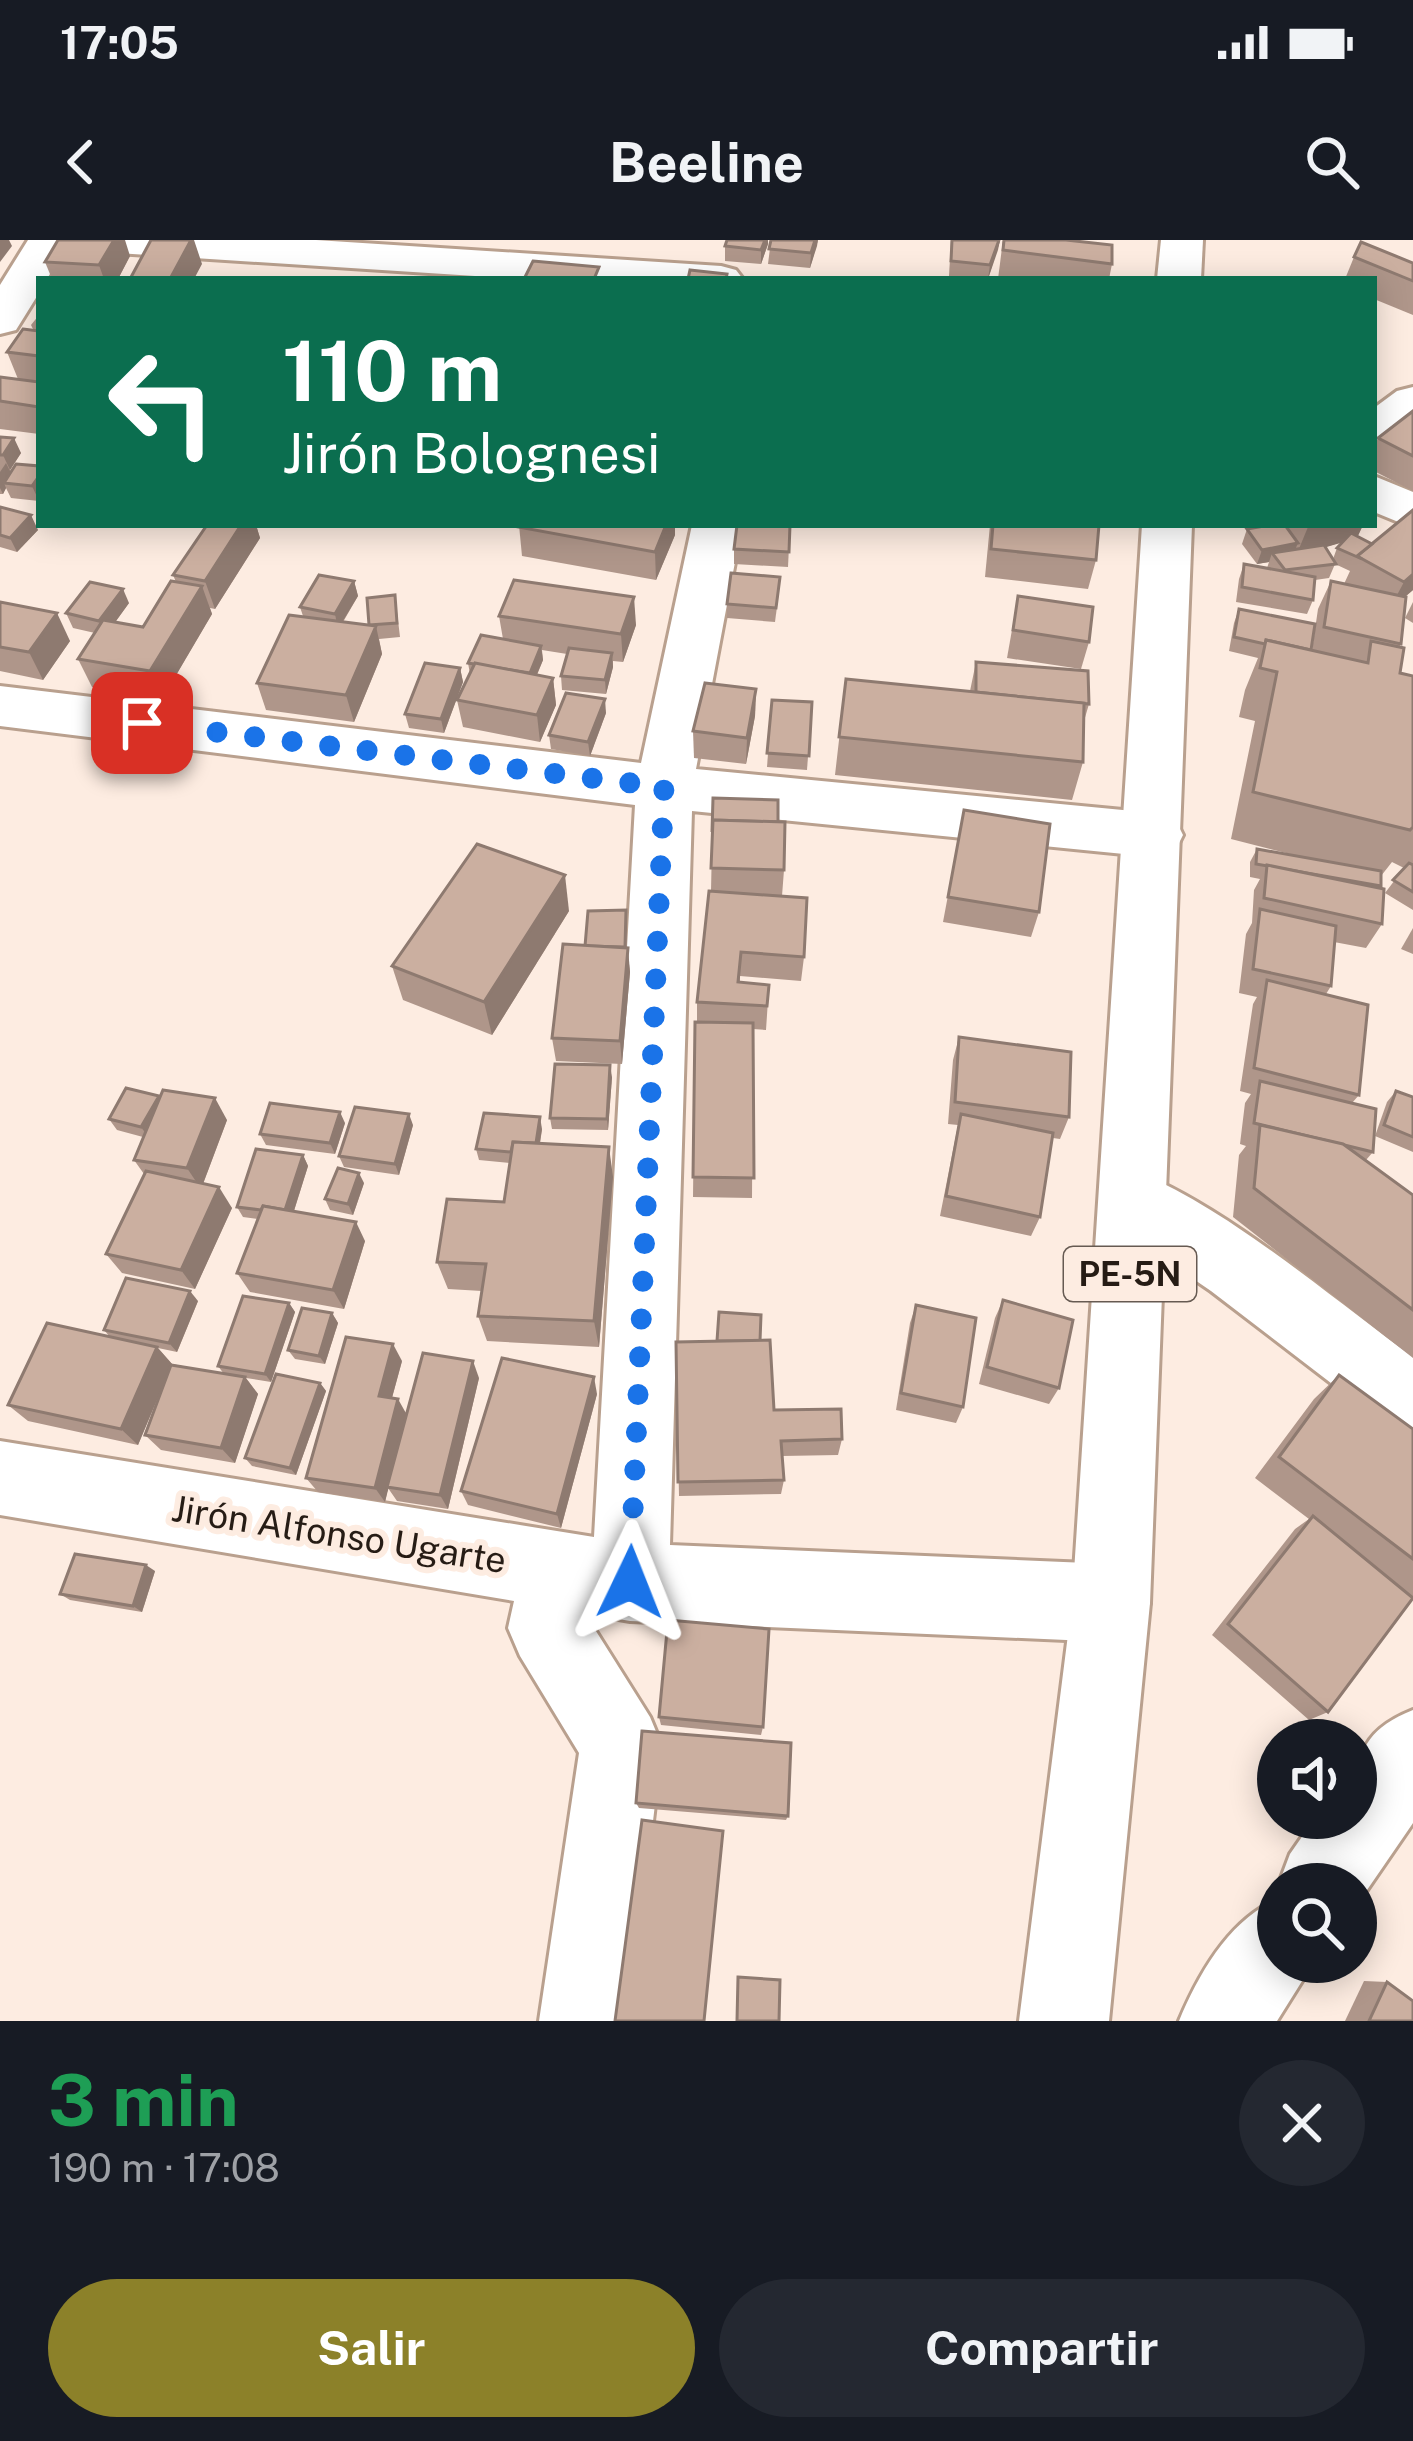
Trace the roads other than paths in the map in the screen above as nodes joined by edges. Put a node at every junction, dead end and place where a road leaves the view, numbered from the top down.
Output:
1 (49, 240) edge
2 (118, 240) edge
3 (1182, 240) edge
4 (636, 255) edge
5 (297, 265) edge
6 (710, 276) edge
7 (1179, 276) edge
8 (0, 321) edge
9 (1413, 401) edge
10 (1377, 430) edge
11 (1377, 494) edge
12 (1413, 512) edge
13 (716, 528) edge
14 (1167, 528) edge
15 (0, 706) edge
16 (664, 787) junction
17 (1154, 835) junction
18 (1134, 1201) junction
19 (1413, 1401) edge
20 (0, 1478) edge
21 (594, 1576) junction
22 (1111, 1603) junction
23 (1413, 1751) edge
24 (1335, 1863) edge
25 (1257, 1973) edge
26 (584, 2021) edge
27 (1064, 2021) edge
28 (1224, 2021) edge

1 - 8 main road
2 - 5 main road
3 - 7 main road
4 - 5 main road
4 - 6 main road
9 - 10 main road
11 - 12 main road
13 - 16 main road
14 - 17 main road, PE-5N
15 - 16 main road
16 - 17 main road
16 - 21 main road
17 - 18 main road, PE-5N
18 - 19 main road
18 - 22 main road, PE-5N
20 - 21 main road, Jirón Alfonso Ugarte
21 - 22 main road, Jirón Alfonso Ugarte
21 - 26 main road
22 - 27 main road, PE-5N
23 - 24 main road
25 - 28 main road

